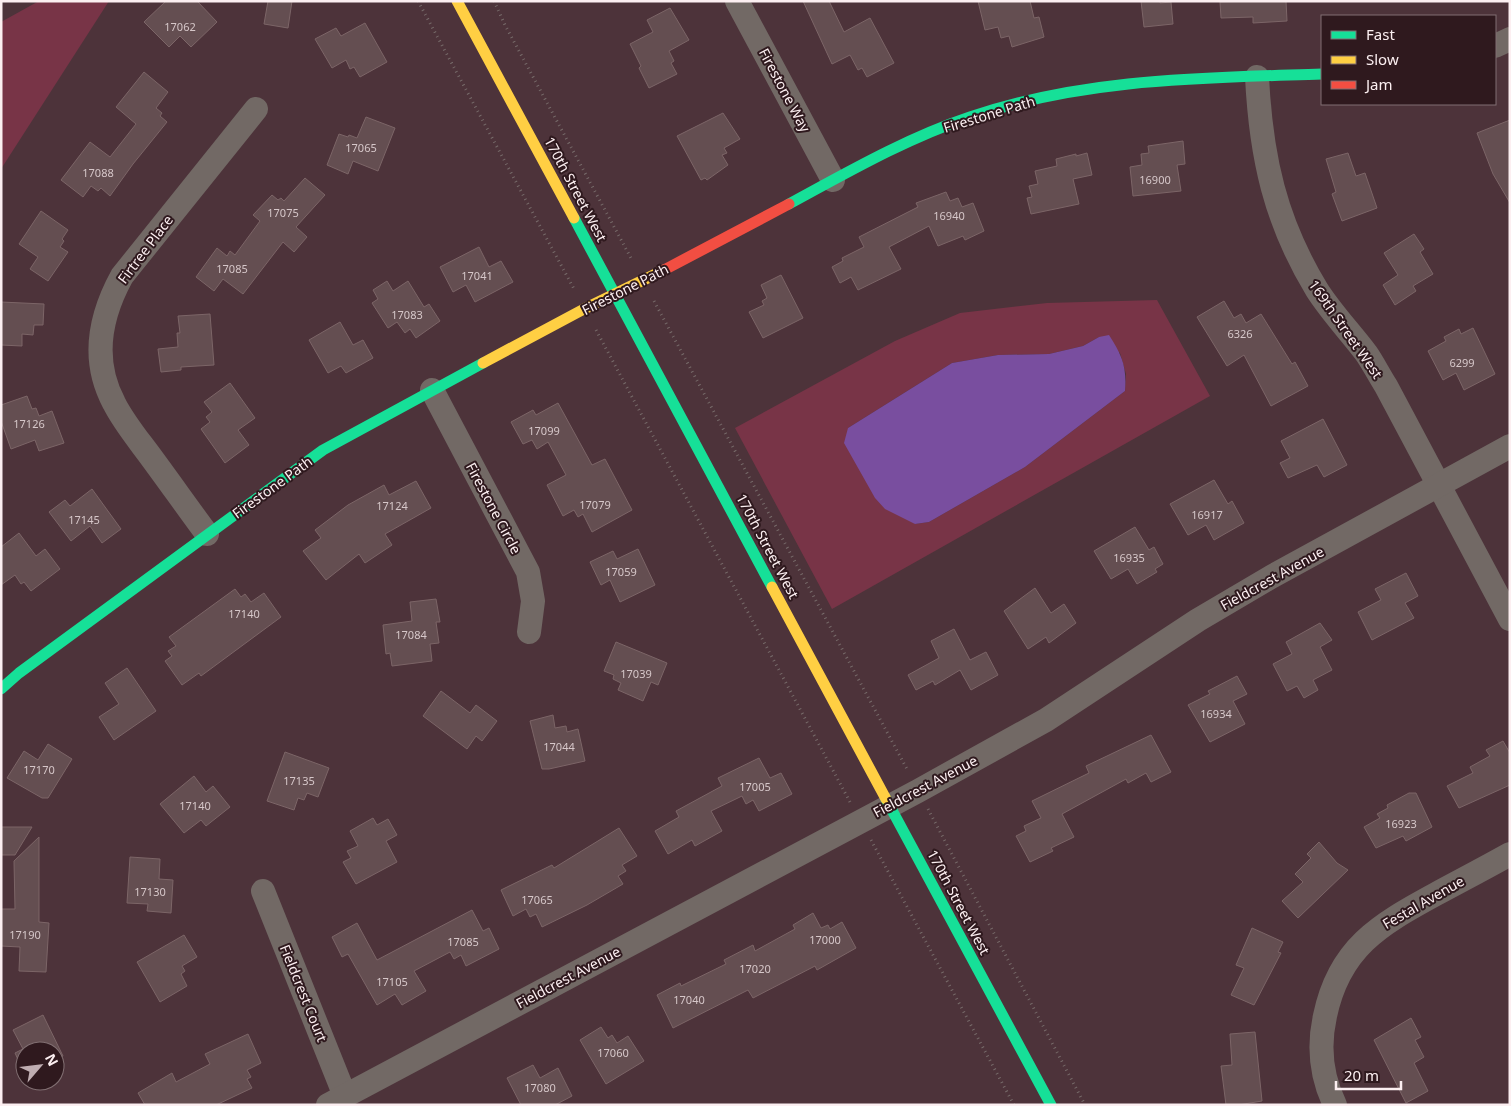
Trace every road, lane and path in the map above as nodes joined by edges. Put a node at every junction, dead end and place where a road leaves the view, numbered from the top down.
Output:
1 (418, 1) edge
2 (457, 1) edge
3 (494, 1) edge
4 (737, 1) edge
5 (1510, 39) edge
6 (1496, 46) edge
7 (1321, 74) edge
8 (1257, 77) junction
9 (256, 108) dead end
10 (833, 180) junction
11 (643, 281) junction
12 (615, 294) junction
13 (584, 309) junction
14 (432, 390) junction
15 (1510, 446) edge
16 (1438, 485) junction
17 (207, 534) junction
18 (1510, 618) edge
19 (529, 632) dead end
20 (1, 689) edge
21 (918, 791) junction
22 (890, 806) junction
23 (860, 821) junction
24 (1510, 854) edge
25 (263, 891) dead end
26 (336, 1100) edge
27 (1014, 1105) edge
28 (1051, 1105) edge
29 (1085, 1105) edge
30 (1335, 1105) edge

1 - 13 path
2 - 12 street, 170th Street West
3 - 11 path
4 - 10 street, Firestone Way
5 - 6 street
7 - 8 street, Firestone Path
8 - 10 street, Firestone Path
8 - 16 street, 169th Street West
9 - 17 street, Firtree Place
10 - 11 street, Firestone Path
11 - 12 street, Firestone Path
11 - 21 path
12 - 13 street, Firestone Path
12 - 22 street, 170th Street West
13 - 14 street, Firestone Path
13 - 23 path
14 - 17 street, Firestone Path
14 - 19 street, Firestone Circle
15 - 16 street, Fieldcrest Avenue
16 - 18 street, 169th Street West
16 - 21 street, Fieldcrest Avenue
17 - 20 street, Firestone Path
21 - 22 street, Fieldcrest Avenue
21 - 29 path
22 - 23 street, Fieldcrest Avenue
22 - 28 street, 170th Street West
23 - 26 street, Fieldcrest Avenue
23 - 27 path
24 - 30 street, Festal Avenue
25 - 26 street, Fieldcrest Court

